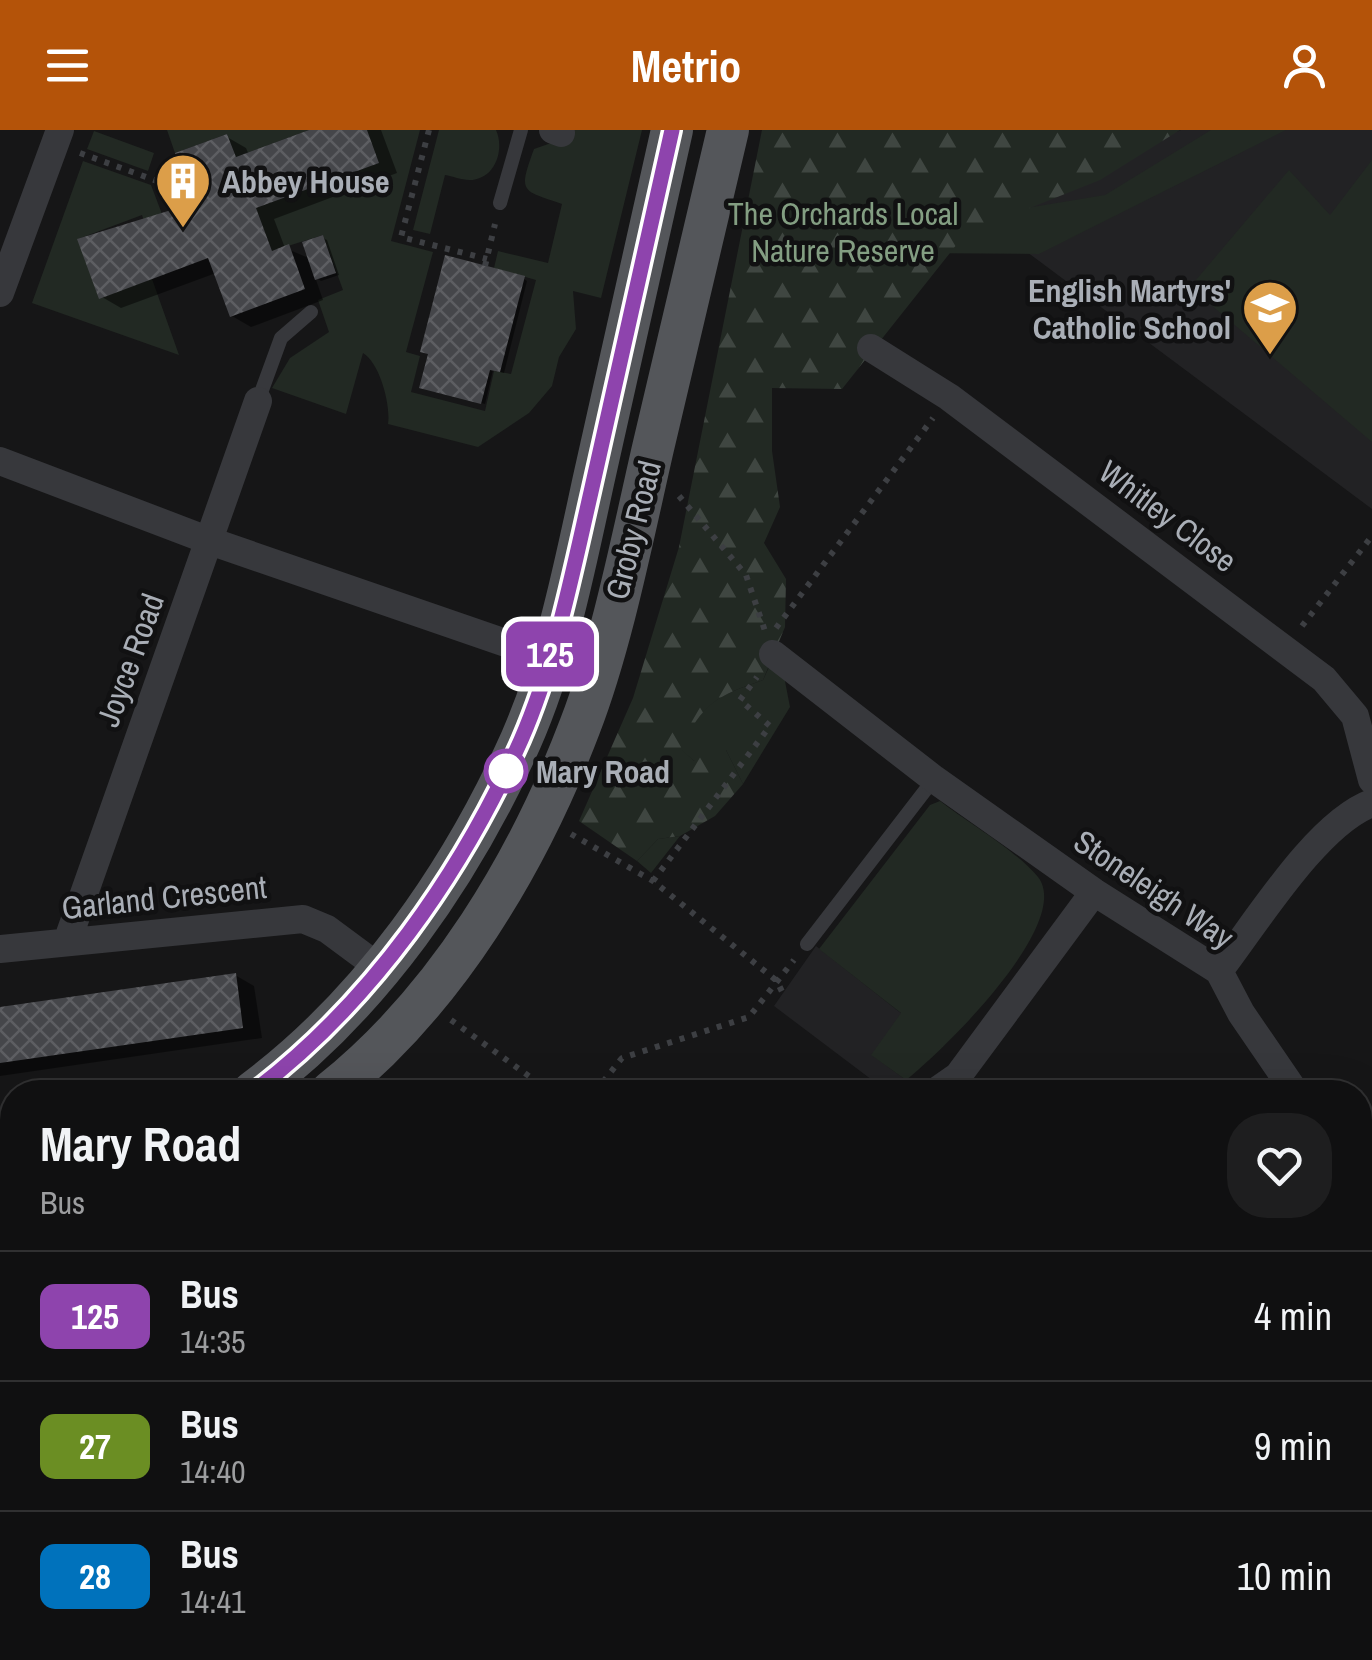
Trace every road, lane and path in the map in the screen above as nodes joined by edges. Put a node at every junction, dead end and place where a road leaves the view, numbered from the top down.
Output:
1 (429, 130) edge
2 (522, 130) edge
3 (672, 130) edge
4 (728, 130) edge
5 (58, 137) edge
6 (190, 193) dead end
7 (500, 203) joint
8 (0, 292) edge
9 (310, 312) dead end
10 (871, 348) dead end
11 (949, 397) junction
12 (258, 401) joint
13 (0, 461) edge
14 (672, 488) dead end
15 (1372, 536) edge
16 (210, 541) junction
17 (1284, 648) junction
18 (773, 654) joint
19 (549, 658) junction
20 (934, 779) junction
21 (1372, 780) edge
22 (1372, 804) edge
23 (561, 828) dead end
24 (652, 881) junction
25 (1094, 892) junction
26 (66, 942) junction
27 (807, 944) joint
28 (0, 949) edge
29 (381, 970) junction
30 (1219, 972) junction
31 (777, 981) junction
32 (785, 998) dead end
33 (444, 1013) dead end
34 (270, 1080) edge
35 (342, 1080) edge
36 (533, 1080) edge
37 (605, 1080) edge
38 (952, 1080) edge
39 (1287, 1080) edge

1 - 7 path
2 - 7 lane
3 - 19 main road, Groby Road
4 - 35 main road, Groby Road
5 - 6 path
5 - 8 street
9 - 12 lane
10 - 11 street, Whitley Close
11 - 14 path
11 - 17 street, Whitley Close
12 - 16 street, Joyce Road
13 - 16 street
15 - 17 path
16 - 19 street
16 - 26 street, Joyce Road
17 - 21 street, Whitley Close
18 - 20 street, Stoneleigh Way
18 - 24 path
19 - 29 main road, Groby Road
20 - 25 street, Stoneleigh Way
20 - 27 lane
22 - 30 street
23 - 24 path
24 - 31 path
25 - 30 street, Stoneleigh Way
25 - 38 street
26 - 28 street, Garland Crescent
26 - 29 street, Garland Crescent
27 - 31 path
29 - 34 main road, Groby Road
30 - 39 street, Stoneleigh Way
31 - 32 path
31 - 37 path
33 - 36 path

